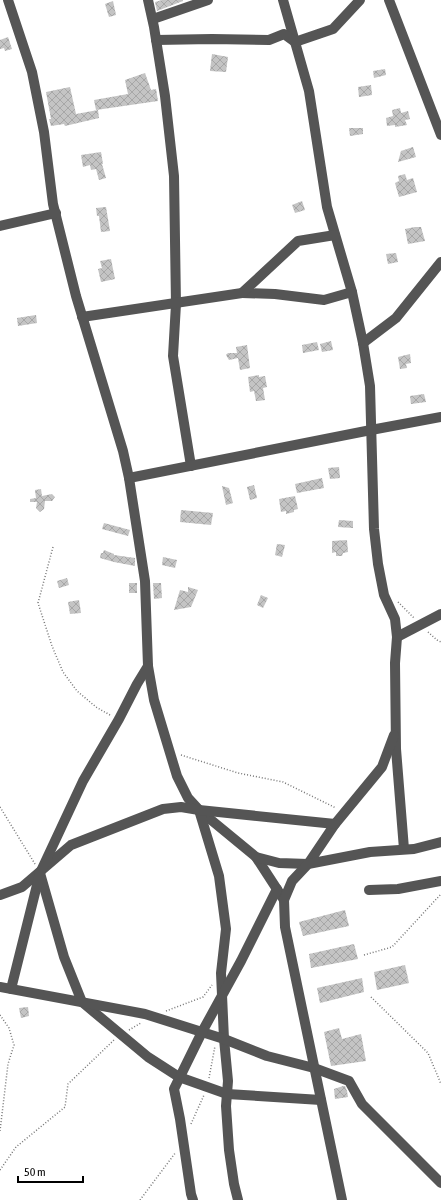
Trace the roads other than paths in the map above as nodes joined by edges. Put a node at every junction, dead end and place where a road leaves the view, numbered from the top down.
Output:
1 (8, 0) edge
2 (148, 0) edge
3 (208, 0) edge
4 (283, 0) edge
5 (360, 0) edge
6 (389, 0) edge
7 (153, 19) junction
8 (156, 40) junction
9 (295, 42) junction
10 (441, 135) edge
11 (56, 214) junction
12 (0, 226) edge
13 (335, 235) junction
14 (441, 262) edge
15 (352, 292) junction
16 (242, 293) junction
17 (176, 304) junction
18 (82, 318) junction
19 (363, 343) junction
20 (441, 417) edge
21 (371, 430) junction
22 (191, 466) junction
23 (129, 478) junction
24 (441, 614) edge
25 (397, 637) junction
26 (148, 666) junction
27 (396, 730) junction
28 (199, 810) junction
29 (335, 824) junction
30 (441, 842) edge
31 (404, 849) junction
32 (256, 858) junction
33 (308, 864) junction
34 (40, 872) junction
35 (441, 881) edge
36 (276, 889) junction
37 (369, 890) dead end
38 (0, 895) edge
39 (284, 900) junction
40 (0, 987) edge
41 (11, 989) junction
42 (222, 995) junction
43 (82, 1002) junction
44 (202, 1032) junction
45 (224, 1039) junction
46 (314, 1068) junction
47 (179, 1078) junction
48 (227, 1094) junction
49 (321, 1100) junction
50 (441, 1182) edge
51 (193, 1200) edge
52 (238, 1200) edge
53 (342, 1200) edge

1 - 11 street
2 - 7 street
3 - 7 street
4 - 9 street
5 - 9 street
6 - 10 street
7 - 8 street
8 - 9 street
8 - 17 street
9 - 13 street
11 - 12 street
11 - 18 street
13 - 15 street
13 - 16 street
14 - 19 street
15 - 16 street
15 - 19 street
16 - 17 street
17 - 18 street
17 - 22 street
18 - 23 street
19 - 21 street
20 - 21 street
21 - 22 street
21 - 25 street
22 - 23 street
23 - 26 street
24 - 25 street
25 - 27 street
26 - 28 street
26 - 34 street
27 - 29 street
27 - 31 street
28 - 29 street
28 - 32 street
28 - 34 street
28 - 42 street
29 - 33 street
30 - 31 street
31 - 33 street
32 - 33 street
32 - 36 street
33 - 39 street
34 - 38 street
34 - 41 street
34 - 43 street
35 - 37 street
36 - 39 street
36 - 42 street
39 - 46 street
40 - 41 street
41 - 43 street
42 - 44 street
42 - 45 street
43 - 44 street
43 - 47 street
44 - 45 street
44 - 47 street
45 - 46 street
45 - 48 street
46 - 49 street
46 - 50 street
47 - 48 street
47 - 51 street
48 - 49 street
48 - 52 street
49 - 53 street

